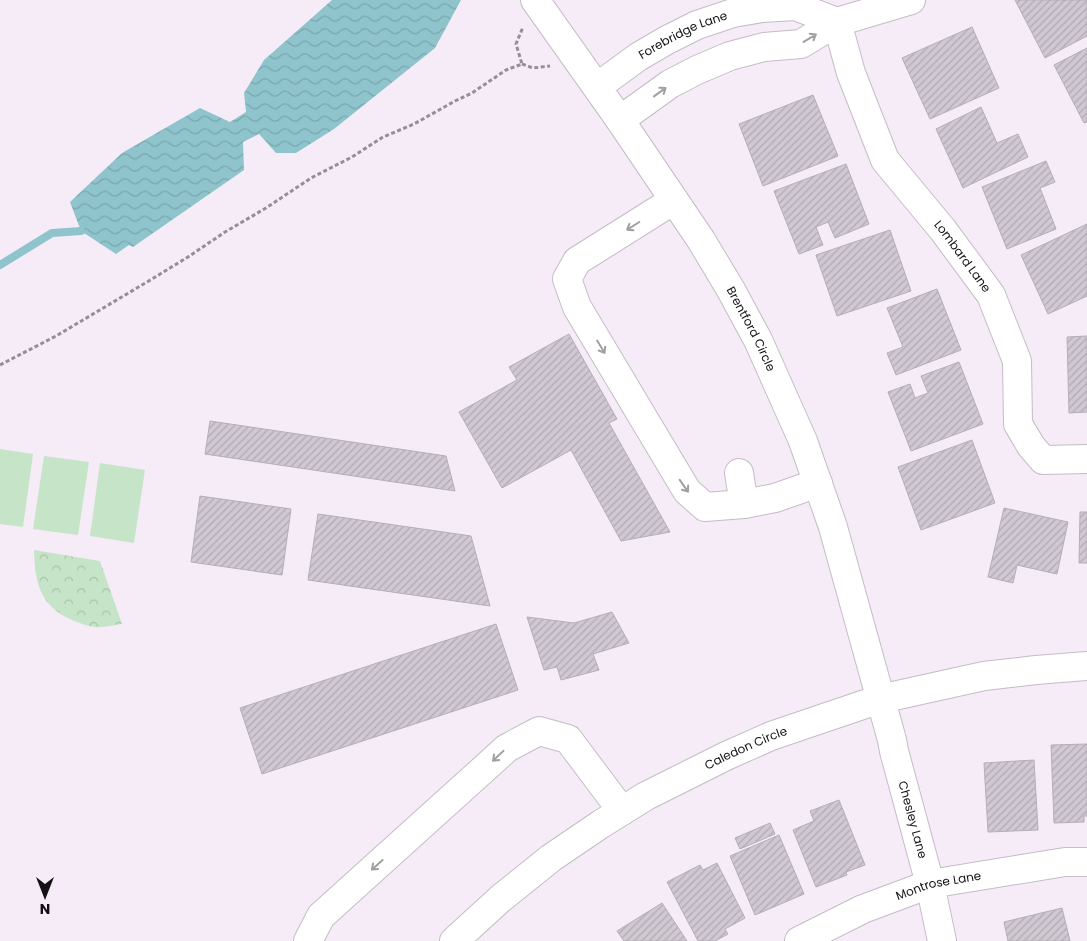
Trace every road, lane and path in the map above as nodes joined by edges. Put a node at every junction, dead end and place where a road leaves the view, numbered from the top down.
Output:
1 (911, 0) edge
2 (538, 4) edge
3 (837, 22) junction
4 (597, 87) junction
5 (620, 120) junction
6 (674, 200) junction
7 (0, 365) edge
8 (1087, 459) edge
9 (739, 473) dead end
10 (818, 483) junction
11 (744, 504) junction
12 (1087, 666) edge
13 (880, 699) junction
14 (622, 810) junction
15 (1087, 862) edge
16 (930, 884) junction
17 (308, 941) edge
18 (454, 941) edge
19 (799, 941) edge
20 (942, 941) edge

1 - 3 street
2 - 4 street, Brentford Circle
2 - 7 path
3 - 4 street, Forebridge Lane
5 -> 3 street
3 - 8 street, Lombard Lane
4 - 5 street, Brentford Circle
5 - 6 street, Brentford Circle
6 - 10 street, Brentford Circle
6 -> 11 street
9 - 11 street
10 - 11 street
10 - 13 street, Brentford Circle
12 - 13 street, Caledon Circle
13 - 14 street, Caledon Circle
13 - 16 street, Chesley Lane
14 -> 17 street
14 - 18 street, Caledon Circle
15 - 16 street, Montrose Lane
16 - 19 street, Montrose Lane
16 - 20 street, Chesley Lane

